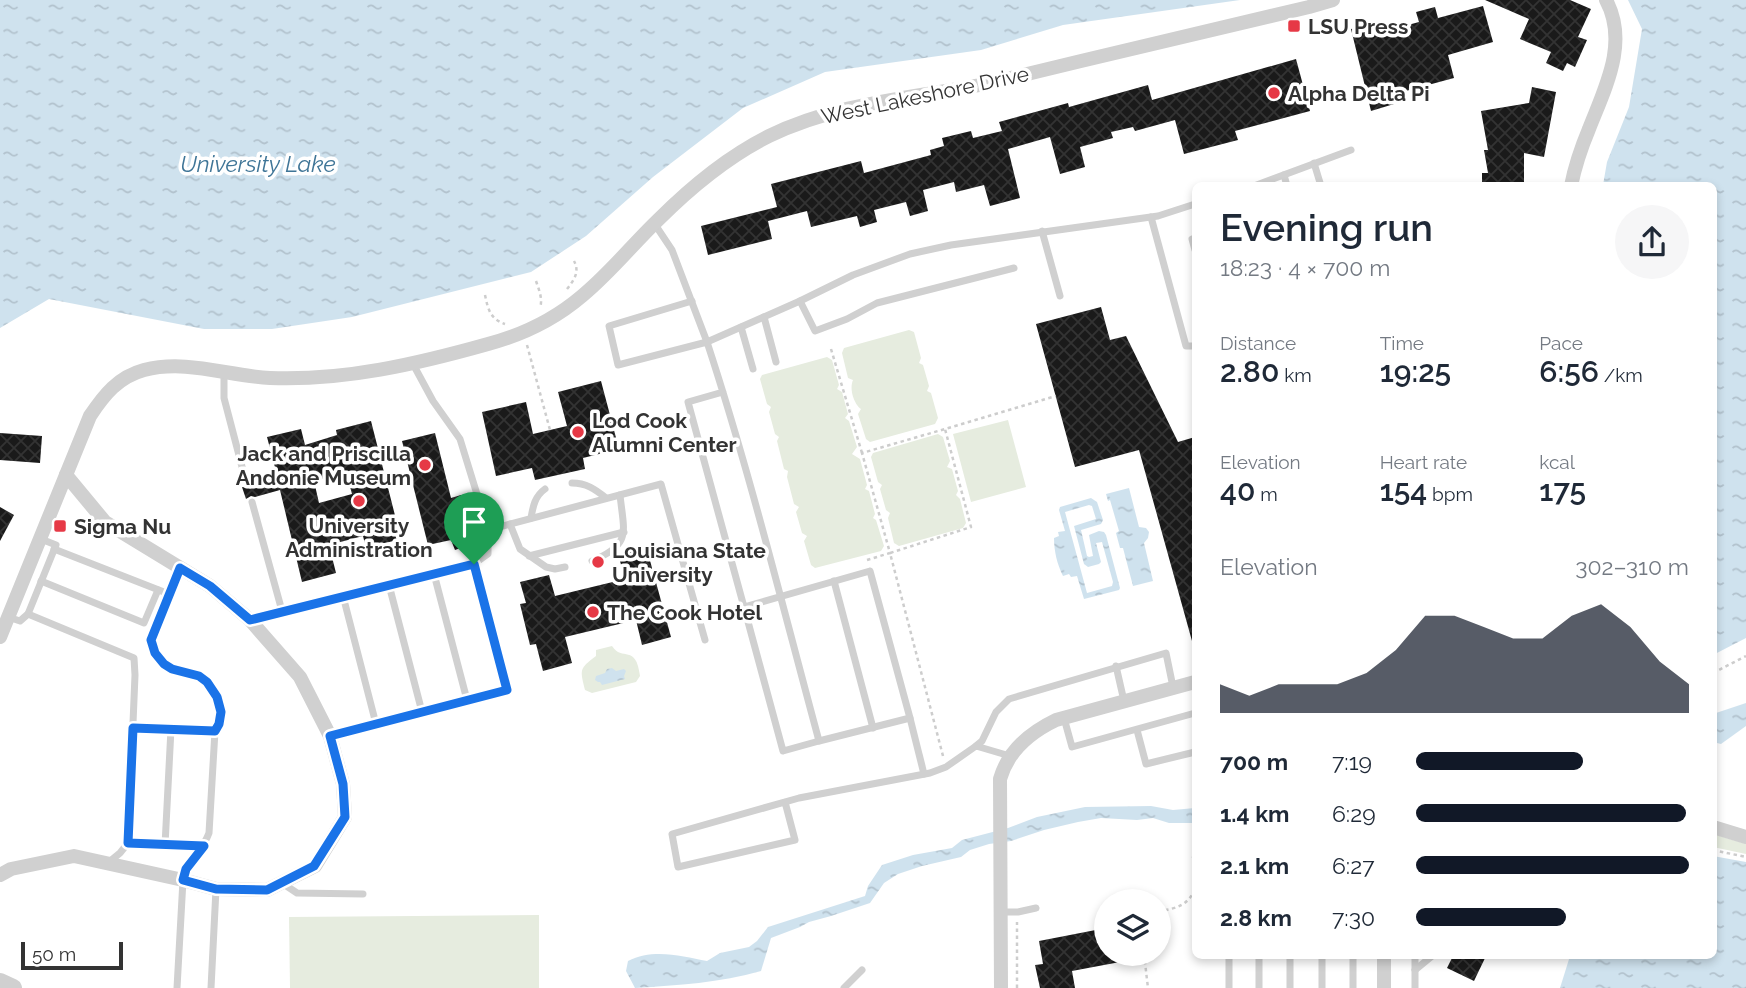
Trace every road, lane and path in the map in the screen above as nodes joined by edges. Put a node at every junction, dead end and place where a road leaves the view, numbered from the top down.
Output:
1 (1333, 0) edge
2 (1606, 0) edge
3 (1351, 150) dead end
4 (1314, 163) junction
5 (1284, 175) junction
6 (1265, 182) edge
7 (1286, 182) edge
8 (1320, 182) edge
9 (1571, 182) edge
10 (1192, 205) edge
11 (1151, 216) junction
12 (654, 223) junction
13 (1042, 231) junction
14 (574, 261) dead end
15 (1014, 268) dead end
16 (536, 281) dead end
17 (485, 295) dead end
18 (562, 295) dead end
19 (1060, 296) dead end
20 (692, 301) junction
21 (800, 301) junction
22 (541, 305) junction
23 (547, 305) dead end
24 (538, 313) dead end
25 (764, 317) junction
26 (508, 326) dead end
27 (741, 327) junction
28 (526, 341) dead end
29 (707, 342) junction
30 (1192, 346) edge
31 (831, 349) dead end
32 (776, 362) dead end
33 (413, 363) junction
34 (753, 369) dead end
35 (224, 372) junction
36 (723, 392) junction
37 (1056, 396) dead end
38 (945, 429) junction
39 (550, 430) dead end
40 (862, 453) junction
41 (66, 475) junction
42 (246, 482) dead end
43 (572, 483) dead end
44 (545, 489) dead end
45 (620, 495) junction
46 (606, 498) junction
47 (252, 502) dead end
48 (531, 518) junction
49 (510, 524) junction
50 (488, 530) junction
51 (624, 532) junction
52 (40, 539) junction
53 (54, 549) junction
54 (890, 553) junction
55 (529, 556) junction
56 (592, 561) dead end
57 (474, 564) junction
58 (565, 567) dead end
59 (180, 568) junction
60 (434, 574) junction
61 (41, 581) junction
62 (834, 581) junction
63 (389, 585) junction
64 (158, 590) junction
65 (169, 594) junction
66 (344, 596) junction
67 (780, 596) junction
68 (744, 607) junction
69 (282, 611) junction
70 (28, 614) junction
71 (8, 617) junction
72 (250, 620) junction
73 (0, 637) edge
74 (705, 640) dead end
75 (1746, 656) edge
76 (1116, 666) junction
77 (1717, 671) edge
78 (1192, 684) edge
79 (1173, 687) junction
80 (467, 700) junction
81 (1124, 701) junction
82 (422, 712) junction
83 (1192, 714) edge
84 (910, 718) junction
85 (1064, 718) junction
86 (376, 724) junction
87 (133, 728) junction
88 (873, 728) junction
89 (171, 729) junction
90 (1137, 730) junction
91 (215, 731) junction
92 (330, 736) junction
93 (819, 741) junction
94 (976, 746) junction
95 (1192, 753) edge
96 (1011, 757) junction
97 (943, 759) dead end
98 (924, 774) junction
99 (785, 802) junction
100 (1717, 828) edge
101 (1746, 837) edge
102 (128, 843) junction
103 (165, 845) junction
104 (204, 846) junction
105 (1717, 851) edge
106 (1746, 857) edge
107 (107, 864) junction
108 (0, 875) edge
109 (183, 880) junction
110 (281, 883) junction
111 (216, 889) junction
112 (363, 894) dead end
113 (1192, 896) edge
114 (1036, 908) dead end
115 (1171, 909) edge
116 (1001, 912) junction
117 (1018, 912) junction
118 (1228, 959) edge
119 (1259, 959) edge
120 (1290, 959) edge
121 (1322, 959) edge
122 (1353, 959) edge
123 (1384, 959) edge
124 (1415, 959) edge
125 (1429, 959) edge
126 (1145, 966) edge
127 (862, 970) dead end
128 (1415, 971) junction
129 (0, 982) edge
130 (13, 988) edge
131 (177, 988) edge
132 (211, 988) edge
133 (844, 988) edge
134 (1001, 988) edge
135 (1017, 988) edge
136 (1148, 988) edge
137 (1229, 988) edge
138 (1259, 988) edge
139 (1290, 988) edge
140 (1322, 988) edge
141 (1353, 988) edge
142 (1384, 988) edge
143 (1415, 988) edge

1 - 12 street, West Lakeshore Drive
2 - 9 street
3 - 4 lane
4 - 5 lane
4 - 8 lane
5 - 6 lane
5 - 7 lane
10 - 11 lane
11 - 13 lane
11 - 30 lane
12 - 20 lane
12 - 33 street, West Lakeshore Drive
13 - 19 lane
13 - 21 lane
14 - 18 path
15 - 21 lane
16 - 22 path
17 - 26 path
20 - 29 lane
20 - 29 lane
21 - 25 lane
22 - 23 path
22 - 24 path
25 - 27 lane
25 - 32 lane
27 - 29 lane
27 - 34 lane
28 - 39 path
29 - 36 lane
31 - 40 path
33 - 35 street, West Lakeshore Drive
33 - 50 lane
35 - 41 street, West Lakeshore Drive
35 - 42 lane
36 - 67 lane
36 - 68 lane
37 - 38 path
38 - 40 path
38 - 54 path
40 - 54 path
41 - 52 street, West Lakeshore Drive
41 - 59 street
43 - 46 lane
44 - 48 lane
45 - 46 lane
45 - 51 lane
45 - 74 lane
46 - 48 lane
47 - 69 lane
48 - 49 lane
49 - 50 lane
49 - 55 lane
50 - 57 lane
51 - 55 lane
51 - 56 lane
52 - 53 lane
52 - 71 street, West Lakeshore Drive
53 - 61 lane
53 - 64 lane
54 - 97 path
55 - 58 lane
57 - 60 lane
57 - 80 lane
59 - 65 lane
59 - 72 street
60 - 63 lane
60 - 80 lane
61 - 64 lane
61 - 70 lane
62 - 67 lane
62 - 84 lane
62 - 88 lane
63 - 66 lane
63 - 82 lane
64 - 65 lane
65 - 91 lane
66 - 69 lane
66 - 86 lane
67 - 68 lane
67 - 93 lane
68 - 93 lane
69 - 72 lane
70 - 71 lane
70 - 87 lane
71 - 73 street, West Lakeshore Drive
72 - 92 street
75 - 77 path
76 - 79 lane
76 - 81 lane
76 - 94 lane
78 - 79 street
79 - 81 street
80 - 82 lane
81 - 85 street
82 - 86 lane
83 - 90 lane
84 - 88 lane
84 - 98 lane
85 - 90 lane
85 - 96 street
86 - 92 lane
87 - 89 lane
87 - 102 lane
88 - 93 lane
89 - 91 lane
89 - 103 lane
90 - 95 lane
91 - 104 lane
92 - 110 street
94 - 96 lane
94 - 98 lane
96 - 116 street
98 - 99 lane
99 - 99 lane
100 - 101 street
102 - 103 lane
102 - 107 lane
103 - 104 lane
104 - 109 lane
105 - 106 path
107 - 108 street
107 - 109 street
109 - 111 street
109 - 131 lane
110 - 111 street
110 - 112 lane
111 - 132 lane
113 - 115 path
114 - 117 lane
116 - 117 lane
116 - 134 street
117 - 135 path
118 - 137 lane
119 - 138 lane
120 - 139 lane
121 - 140 lane
122 - 141 lane
123 - 142 street
124 - 128 lane
125 - 128 lane
126 - 136 path
127 - 133 lane
128 - 143 lane
129 - 130 street

